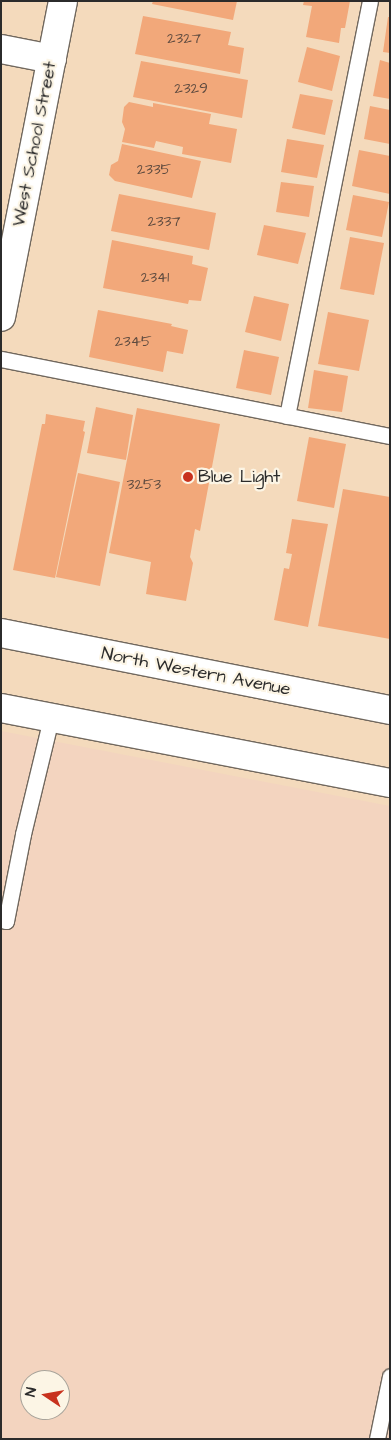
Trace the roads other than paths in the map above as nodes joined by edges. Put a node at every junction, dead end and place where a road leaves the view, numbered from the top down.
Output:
1 (63, 1) edge
2 (370, 1) edge
3 (1, 49) edge
4 (52, 59) junction
5 (1, 317) edge
6 (1, 359) edge
7 (287, 416) junction
8 (390, 436) edge
9 (1, 633) edge
10 (1, 708) edge
11 (390, 710) edge
12 (51, 718) junction
13 (390, 783) edge
14 (4, 921) edge
15 (390, 1376) edge
16 (377, 1439) edge

1 - 4 main road, West School Street
2 - 7 lane
3 - 4 main road
4 - 5 main road, West School Street
6 - 7 lane
7 - 8 lane
9 - 11 main road, North Western Avenue
10 - 12 main road
12 - 13 main road
12 - 14 lane
15 - 16 lane

